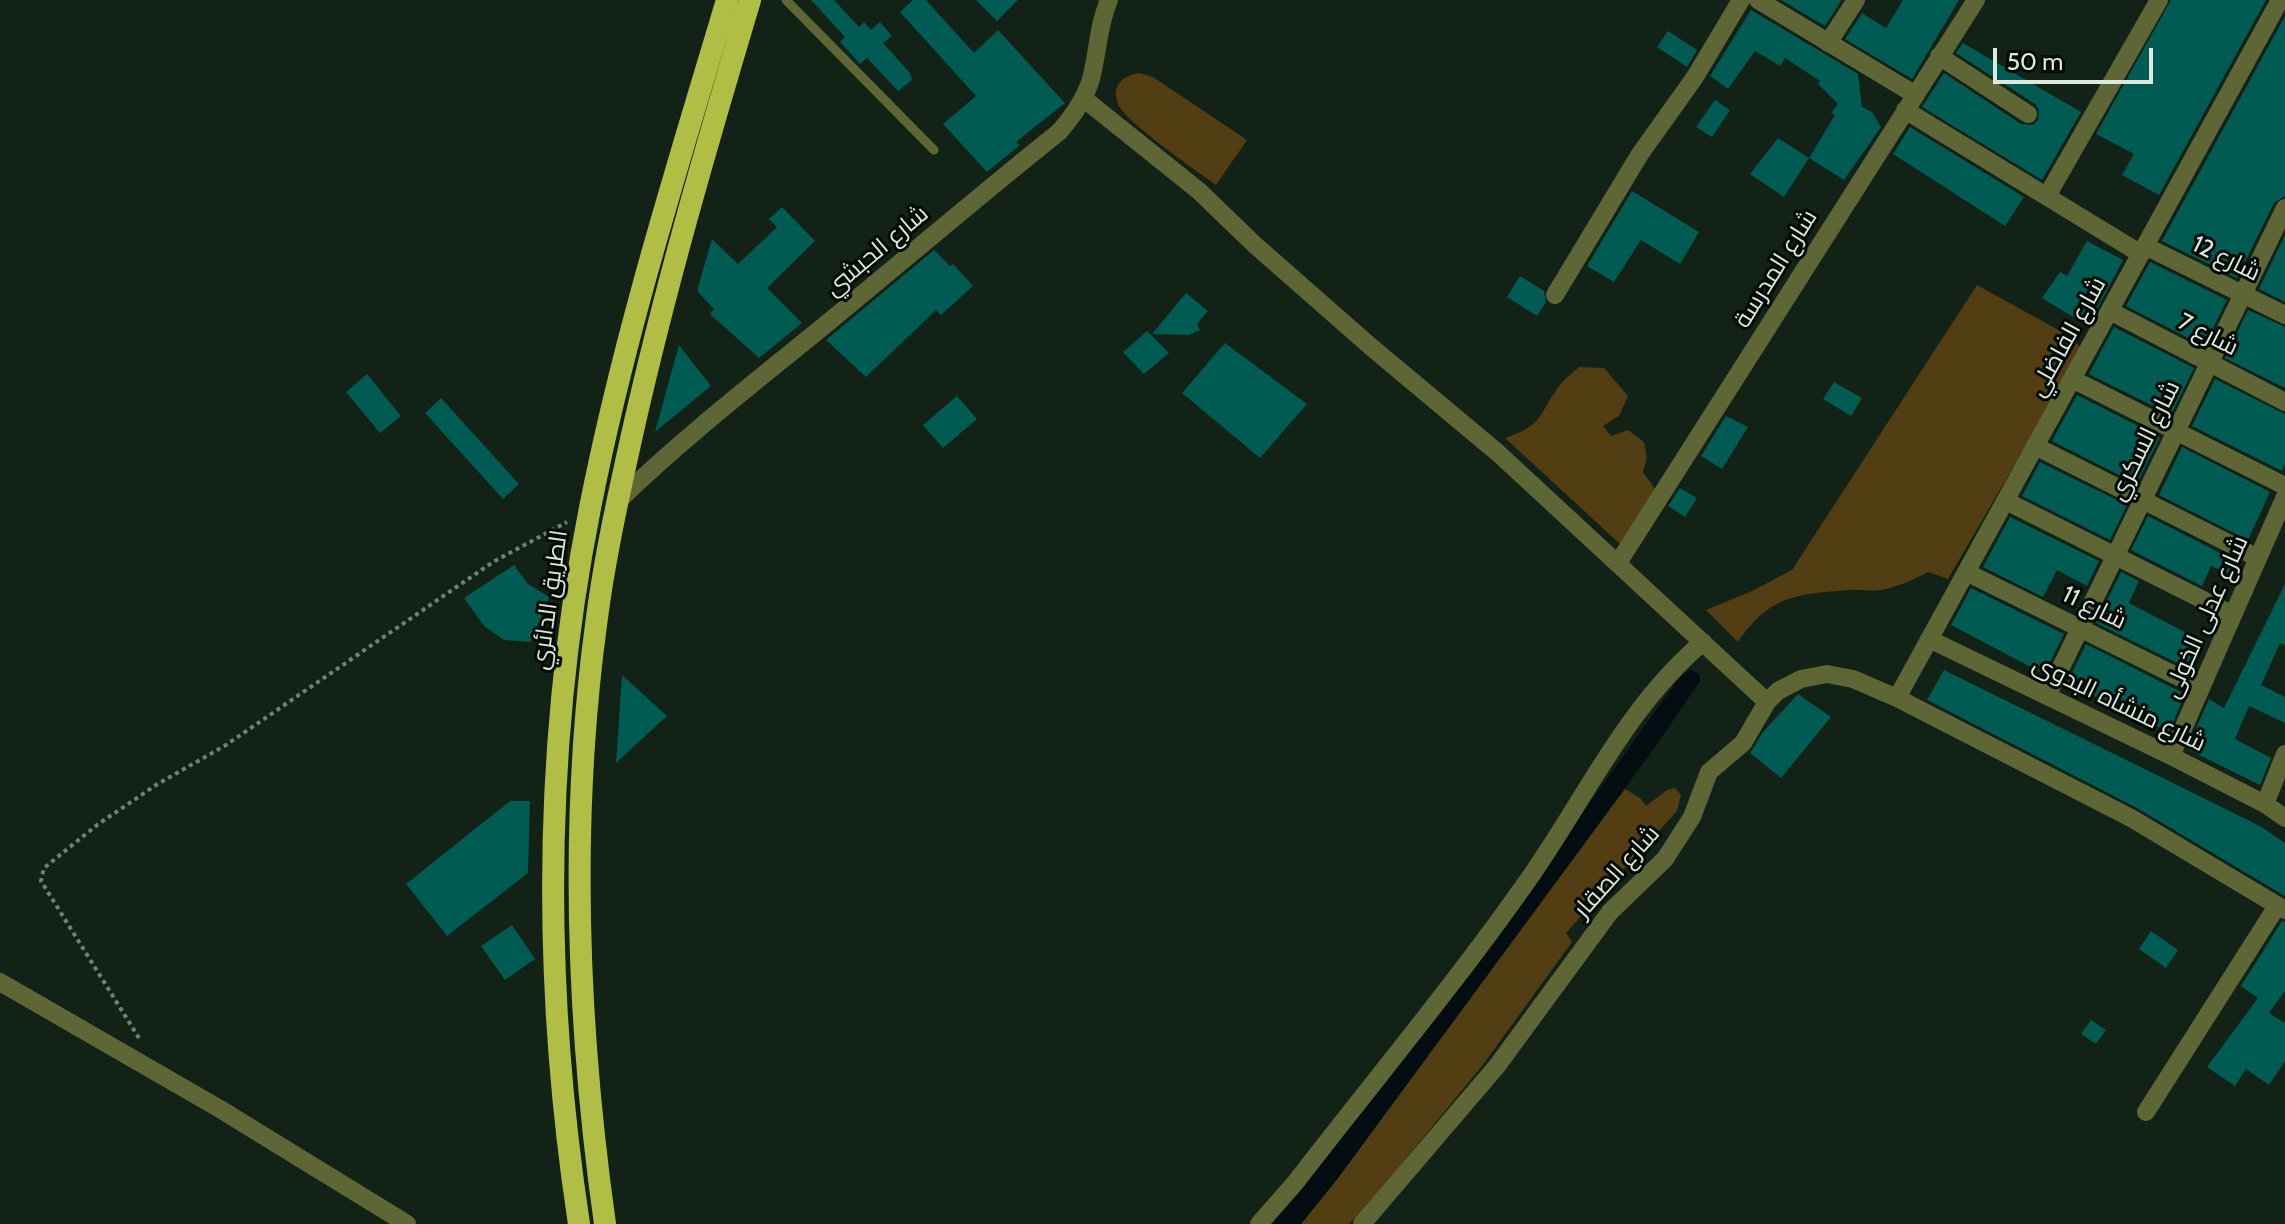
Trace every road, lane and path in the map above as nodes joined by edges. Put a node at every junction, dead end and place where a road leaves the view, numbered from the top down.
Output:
1 (727, 0) edge
2 (750, 0) edge
3 (786, 0) edge
4 (1109, 0) edge
5 (1741, 0) edge
6 (1758, 0) edge
7 (1856, 0) edge
8 (1976, 0) edge
9 (2159, 0) edge
10 (2280, 0) edge
11 (1828, 43) junction
12 (1939, 56) junction
13 (1083, 98) junction
14 (1909, 102) junction
15 (2028, 114) dead end
16 (934, 150) dead end
17 (2047, 196) junction
18 (2285, 208) edge
19 (2143, 250) junction
20 (2243, 294) junction
21 (1555, 295) dead end
22 (2110, 311) junction
23 (2285, 315) edge
24 (2210, 362) junction
25 (2072, 379) junction
26 (2285, 402) edge
27 (2176, 432) junction
28 (2035, 446) junction
29 (2285, 496) edge
30 (2143, 500) junction
31 (2006, 501) junction
32 (617, 502) junction
33 (590, 509) junction
34 (2115, 556) junction
35 (2258, 558) junction
36 (1618, 563) junction
37 (1966, 572) junction
38 (2233, 615) junction
39 (2080, 628) junction
40 (1929, 639) junction
41 (1703, 642) junction
42 (2201, 688) junction
43 (2047, 696) junction
44 (1897, 698) junction
45 (1767, 702) junction
46 (2285, 754) edge
47 (2171, 756) junction
48 (2265, 804) junction
49 (2285, 818) edge
50 (2281, 908) edge
51 (0, 982) edge
52 (150, 1070) junction
53 (2146, 1112) dead end
54 (407, 1224) edge
55 (579, 1224) edge
56 (605, 1224) edge
57 (1259, 1224) edge
58 (1362, 1224) edge

1 - 33 highway, الطريق الدائري
2 - 32 highway, الطريق الدائري
3 - 16 lane
4 - 13 street, شارع الحبشي
5 - 21 street
6 - 11 street, شارع 12
7 - 11 street
8 - 12 street, شارع المدرسة
9 - 17 street
10 - 19 street, شارع الفاضلي
11 - 14 street, شارع 12
12 - 14 street, شارع المدرسة
12 - 15 street
13 - 32 street, شارع الحبشي
13 - 36 street
14 - 17 street, شارع 12
14 - 36 street, شارع المدرسة
17 - 19 street, شارع 12
18 - 20 street, شارع السكري
19 - 20 street, شارع 12
19 - 22 street, شارع الفاضلي
20 - 23 street, شارع 12
20 - 24 street, شارع السكري
22 - 24 street, شارع 7
22 - 25 street, شارع الفاضلي
24 - 26 street, شارع 7
24 - 27 street, شارع السكري
25 - 27 street
25 - 28 street, شارع الفاضلي
27 - 29 street
27 - 30 street, شارع السكري
28 - 30 street
28 - 31 street, شارع الفاضلي
29 - 35 street, شارع عدلى الخولى
30 - 34 street, شارع السكري
30 - 35 street
31 - 34 street
31 - 37 street, شارع الفاضلي
32 - 56 highway, الطريق الدائري
33 - 52 path
33 - 55 highway, الطريق الدائري
34 - 38 street
34 - 39 street, شارع السكري
35 - 38 street, شارع عدلى الخولى
36 - 41 street
37 - 39 street, شارع 11
37 - 40 street, شارع الفاضلي
38 - 42 street, شارع عدلى الخولى
39 - 42 street, شارع 11
39 - 43 street, شارع السكري
40 - 43 street, شارع منشأه البدوى
40 - 44 street, شارع الفاضلي
41 - 45 street
41 - 57 street
42 - 47 street, شارع عدلى الخولى
43 - 47 street, شارع منشأه البدوى
44 - 45 street, شارع الصقار
44 - 50 street, شارع الصقار
45 - 58 street, شارع الصقار
46 - 48 street
47 - 48 street, شارع منشأه البدوى
48 - 49 street, شارع منشأه البدوى
50 - 53 street
51 - 52 street
52 - 54 street

